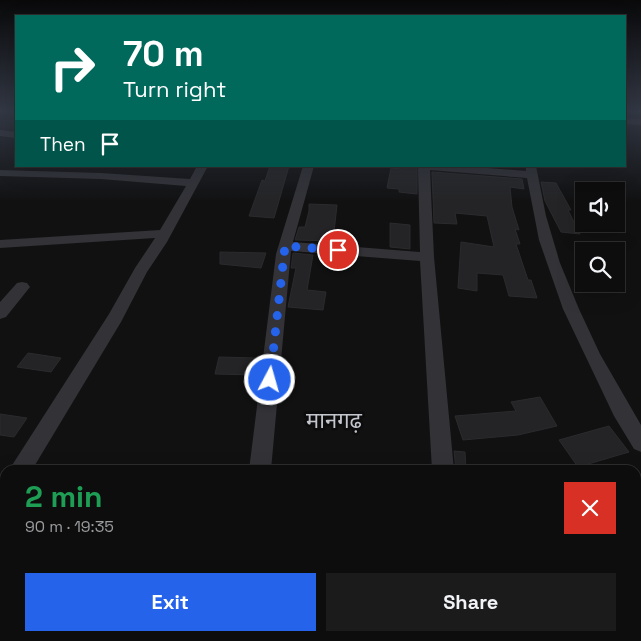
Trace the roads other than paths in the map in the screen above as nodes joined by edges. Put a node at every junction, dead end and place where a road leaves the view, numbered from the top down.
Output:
1 (15, 162) edge
2 (202, 167) edge
3 (309, 167) edge
4 (531, 171) edge
5 (0, 172) edge
6 (194, 183) junction
7 (164, 234) junction
8 (0, 244) edge
9 (285, 246) junction
10 (427, 257) junction
11 (22, 287) dead end
12 (0, 313) edge
13 (641, 442) edge
14 (23, 465) edge
15 (261, 465) edge
16 (443, 465) edge

1 - 5 street
2 - 6 street
3 - 9 street
4 - 10 street
4 - 13 street
5 - 6 street
6 - 7 street
7 - 8 street
7 - 14 street
9 - 10 street
9 - 15 street
10 - 16 street
11 - 12 street

